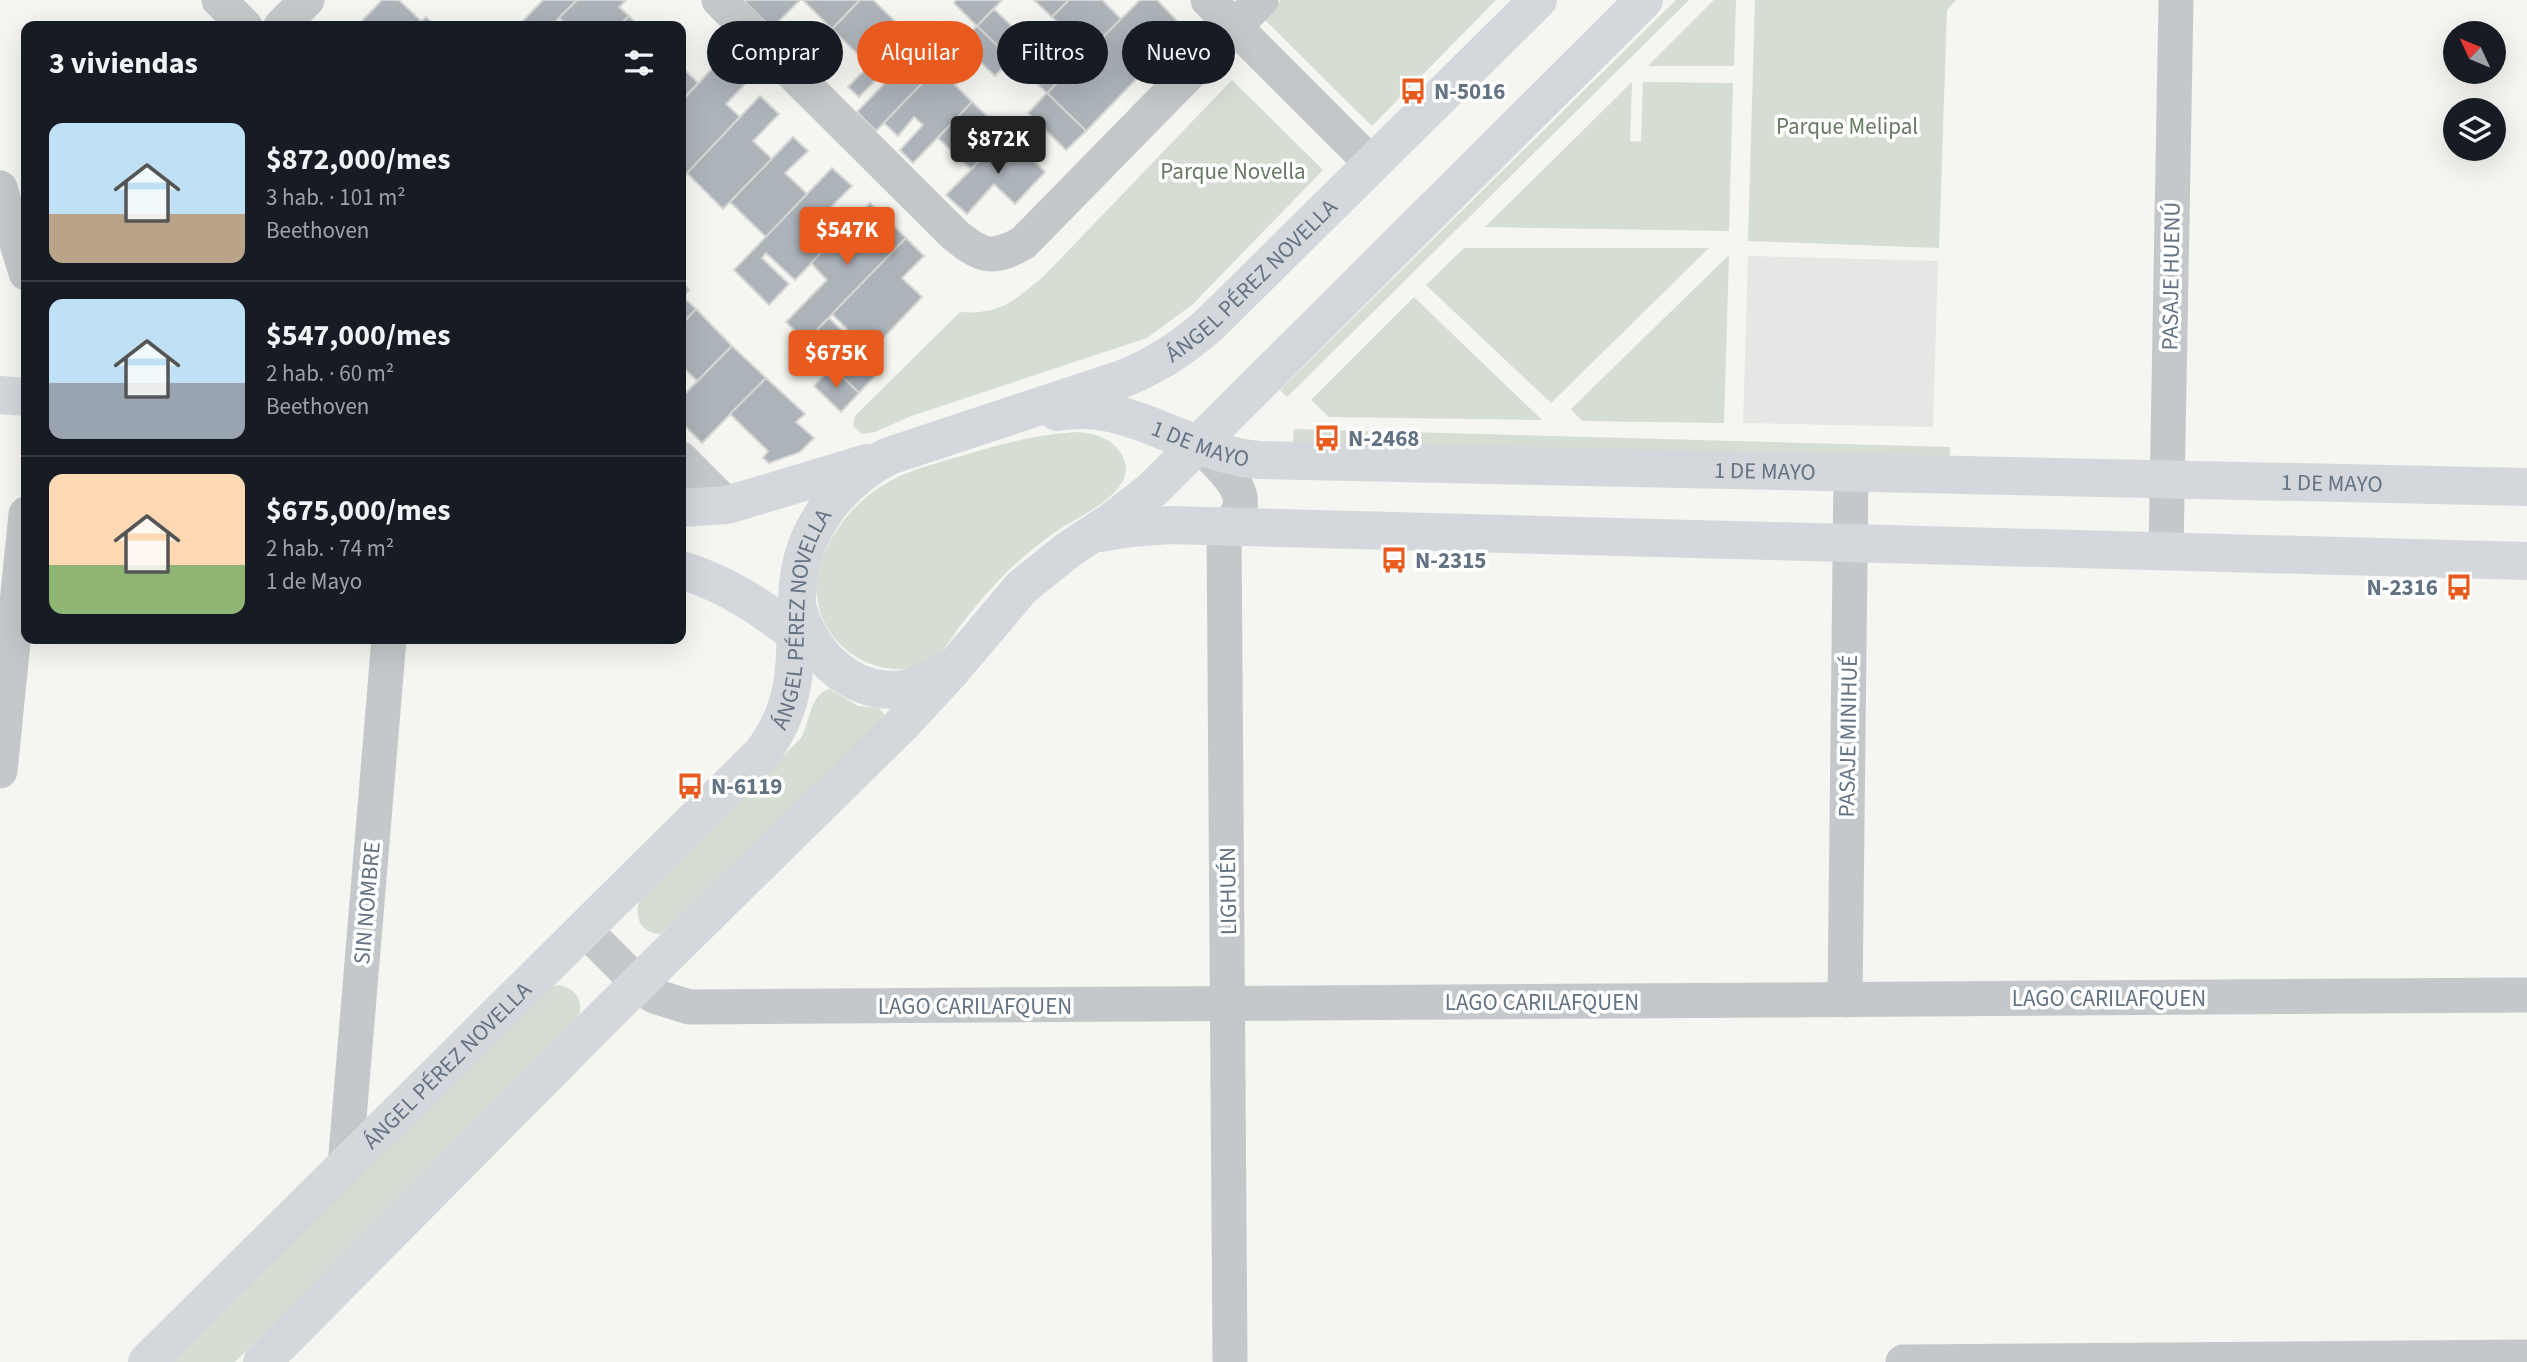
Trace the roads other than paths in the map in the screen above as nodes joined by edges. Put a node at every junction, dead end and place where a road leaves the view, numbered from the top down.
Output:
1 (219, 0) edge
2 (307, 0) edge
3 (719, 0) edge
4 (1208, 0) edge
5 (1261, 0) edge
6 (1538, 0) edge
7 (1644, 0) edge
8 (2176, 0) edge
9 (240, 21) edge
10 (286, 21) edge
11 (1228, 21) edge
12 (1235, 26) edge
13 (1235, 28) edge
14 (1178, 84) edge
15 (1372, 164) junction
16 (0, 188) edge
17 (21, 257) edge
18 (0, 395) edge
19 (21, 397) edge
20 (1011, 416) junction
21 (1197, 443) junction
22 (889, 456) junction
23 (686, 464) edge
24 (1852, 473) junction
25 (2167, 480) junction
26 (2527, 487) edge
27 (727, 505) junction
28 (686, 508) edge
29 (1224, 527) junction
30 (1091, 535) junction
31 (1850, 543) junction
32 (2166, 551) junction
33 (2527, 561) edge
34 (21, 563) edge
35 (686, 572) edge
36 (805, 631) junction
37 (390, 644) edge
38 (968, 650) junction
39 (0, 771) edge
40 (584, 930) junction
41 (638, 983) junction
42 (2527, 995) edge
43 (1845, 1000) junction
44 (1229, 1004) junction
45 (345, 1166) junction
46 (2527, 1357) edge
47 (2176, 1361) edge
48 (147, 1362) edge
49 (262, 1362) edge
50 (1230, 1362) edge
51 (1903, 1362) edge

1 - 9 street
2 - 10 street
3 - 14 street
4 - 11 street
5 - 12 street
6 - 15 main road, ÁNGEL PÉREZ NOVELLA
7 - 21 main road
8 - 25 street, PASAJE HUENÚ
13 - 15 street
15 - 20 main road, ÁNGEL PÉREZ NOVELLA
16 - 17 street
18 - 19 main road
20 - 21 main road, 1 DE MAYO
20 - 22 main road, ÁNGEL PÉREZ NOVELLA
21 - 24 main road, 1 DE MAYO
21 - 29 street, LIGHUÉN
21 - 30 main road
22 - 27 main road
22 - 36 main road, ÁNGEL PÉREZ NOVELLA
23 - 27 street
24 - 25 main road, 1 DE MAYO
24 - 31 street, PASAJE MINIHUÉ
25 - 26 main road, 1 DE MAYO
25 - 32 street, PASAJE HUENÚ
27 - 28 main road
29 - 30 main road
29 - 31 main road
29 - 44 street, LIGHUÉN
30 - 38 main road
31 - 32 main road
31 - 43 street, PASAJE MINIHUÉ
32 - 33 main road
34 - 39 street
35 - 36 main road
36 - 38 main road
36 - 40 main road, ÁNGEL PÉREZ NOVELLA
37 - 45 street, SIN NOMBRE
38 - 41 main road
40 - 41 street, LAGO CARILAFQUEN
40 - 45 main road, ÁNGEL PÉREZ NOVELLA
41 - 44 street, LAGO CARILAFQUEN
41 - 49 main road
42 - 43 street, LAGO CARILAFQUEN
43 - 44 street, LAGO CARILAFQUEN
44 - 50 street, LIGHUÉN
45 - 48 main road, ÁNGEL PÉREZ NOVELLA
46 - 47 street
47 - 51 street

